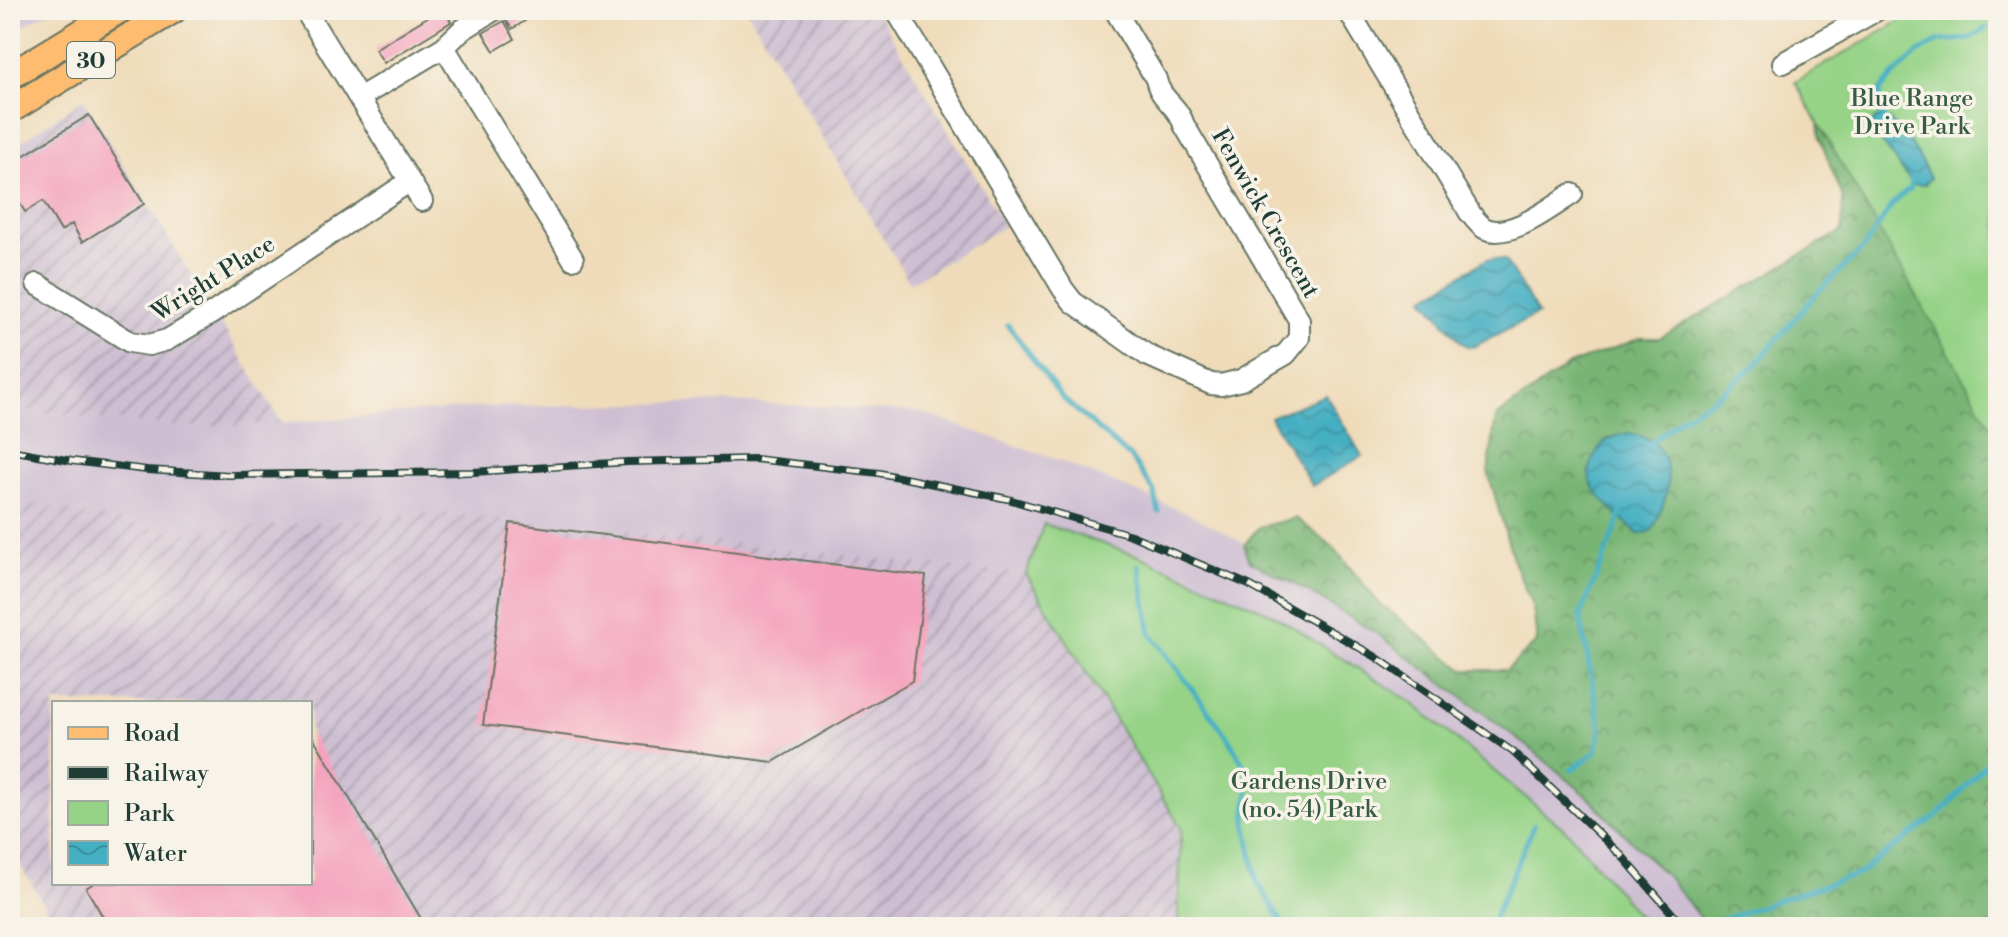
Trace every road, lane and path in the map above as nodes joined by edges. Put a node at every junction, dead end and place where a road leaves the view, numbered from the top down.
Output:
1 (119, 10) edge
2 (173, 10) edge
3 (305, 10) edge
4 (494, 10) edge
5 (896, 10) edge
6 (1115, 10) edge
7 (1348, 10) edge
8 (1877, 10) edge
9 (444, 47) junction
10 (1783, 63) dead end
11 (10, 76) edge
12 (359, 98) junction
13 (10, 110) edge
14 (410, 181) junction
15 (1572, 194) dead end
16 (422, 201) dead end
17 (573, 259) dead end
18 (37, 284) dead end

1 - 11 main road, 30
2 - 13 main road, 30
3 - 12 street
4 - 9 street
5 - 6 street, Fenwick Crescent
7 - 15 street
8 - 10 street
9 - 12 street
9 - 17 street
12 - 14 street
14 - 16 street
14 - 18 street, Wright Place

